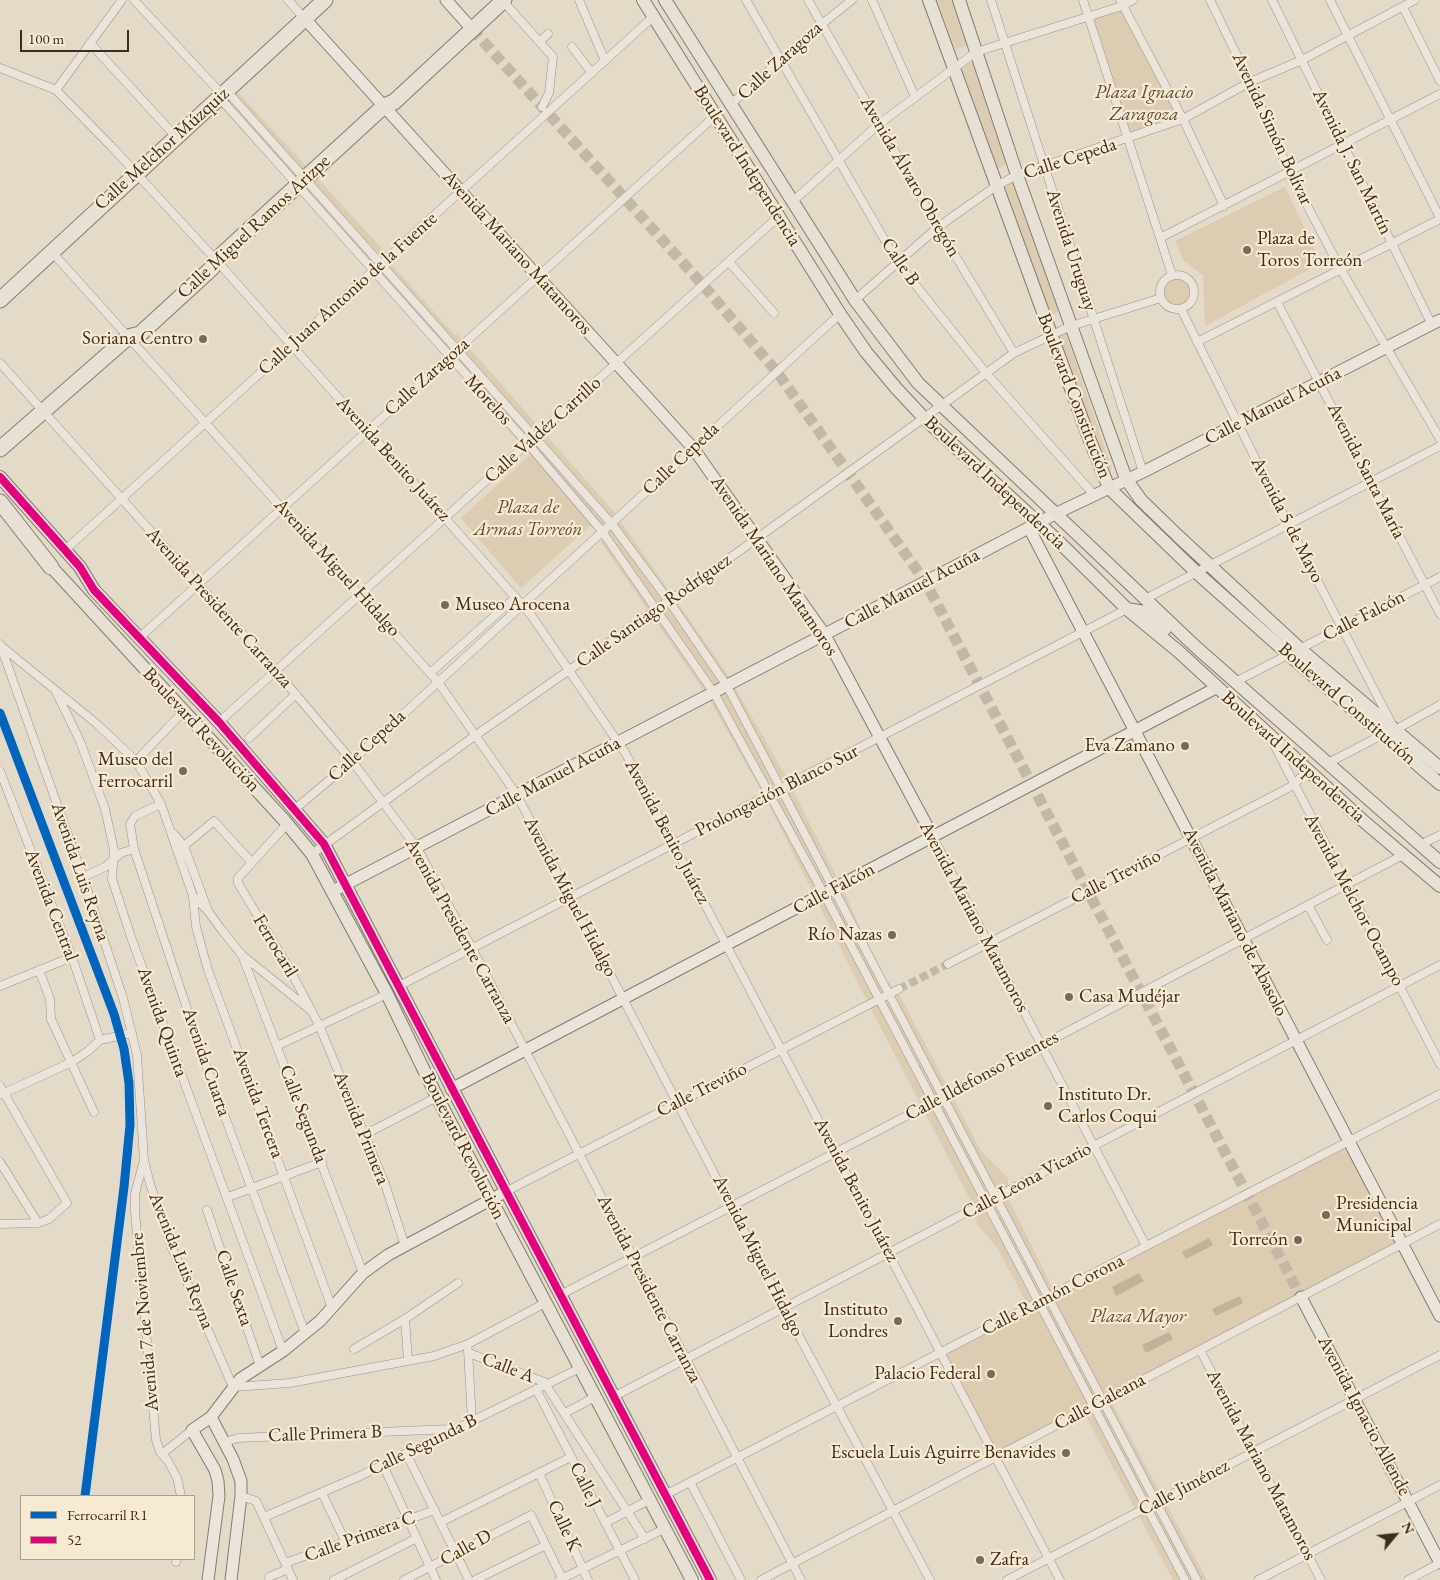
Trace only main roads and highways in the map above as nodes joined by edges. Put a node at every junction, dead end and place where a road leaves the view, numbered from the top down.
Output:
1 (325, 0) edge
2 (504, 0) edge
3 (642, 0) edge
4 (928, 0) edge
5 (958, 0) edge
6 (670, 2) edge
7 (690, 76) junction
8 (731, 104) junction
9 (778, 217) junction
10 (824, 252) junction
11 (0, 300) edge
12 (0, 449) edge
13 (0, 478) edge
14 (0, 488) edge
15 (0, 502) edge
16 (0, 513) edge
17 (51, 566) junction
18 (94, 590) junction
19 (1127, 609) junction
20 (1197, 648) junction
21 (1440, 768) edge
22 (1440, 784) edge
23 (1440, 862) edge
24 (1440, 886) edge
25 (692, 1580) edge
26 (710, 1580) edge

1 - 11 highway, Calle Melchor Múzquiz
2 - 12 highway, Calle Miguel Ramos Arizpe
3 - 7 main road, Boulevard Independencia
4 - 22 main road, Boulevard Constitución
5 - 21 main road, Boulevard Constitución
6 - 8 main road, Boulevard Independencia
7 - 8 main road
7 - 9 main road, Boulevard Independencia
8 - 10 main road, Boulevard Independencia
9 - 10 main road
9 - 19 main road, Boulevard Independencia
10 - 20 main road, Boulevard Independencia
13 - 18 main road
14 - 18 main road
15 - 17 highway
16 - 17 main road, Boulevard Revolución
17 - 25 main road, Boulevard Revolución
18 - 26 main road
19 - 20 main road
19 - 24 main road, Boulevard Independencia
20 - 23 main road, Boulevard Independencia

